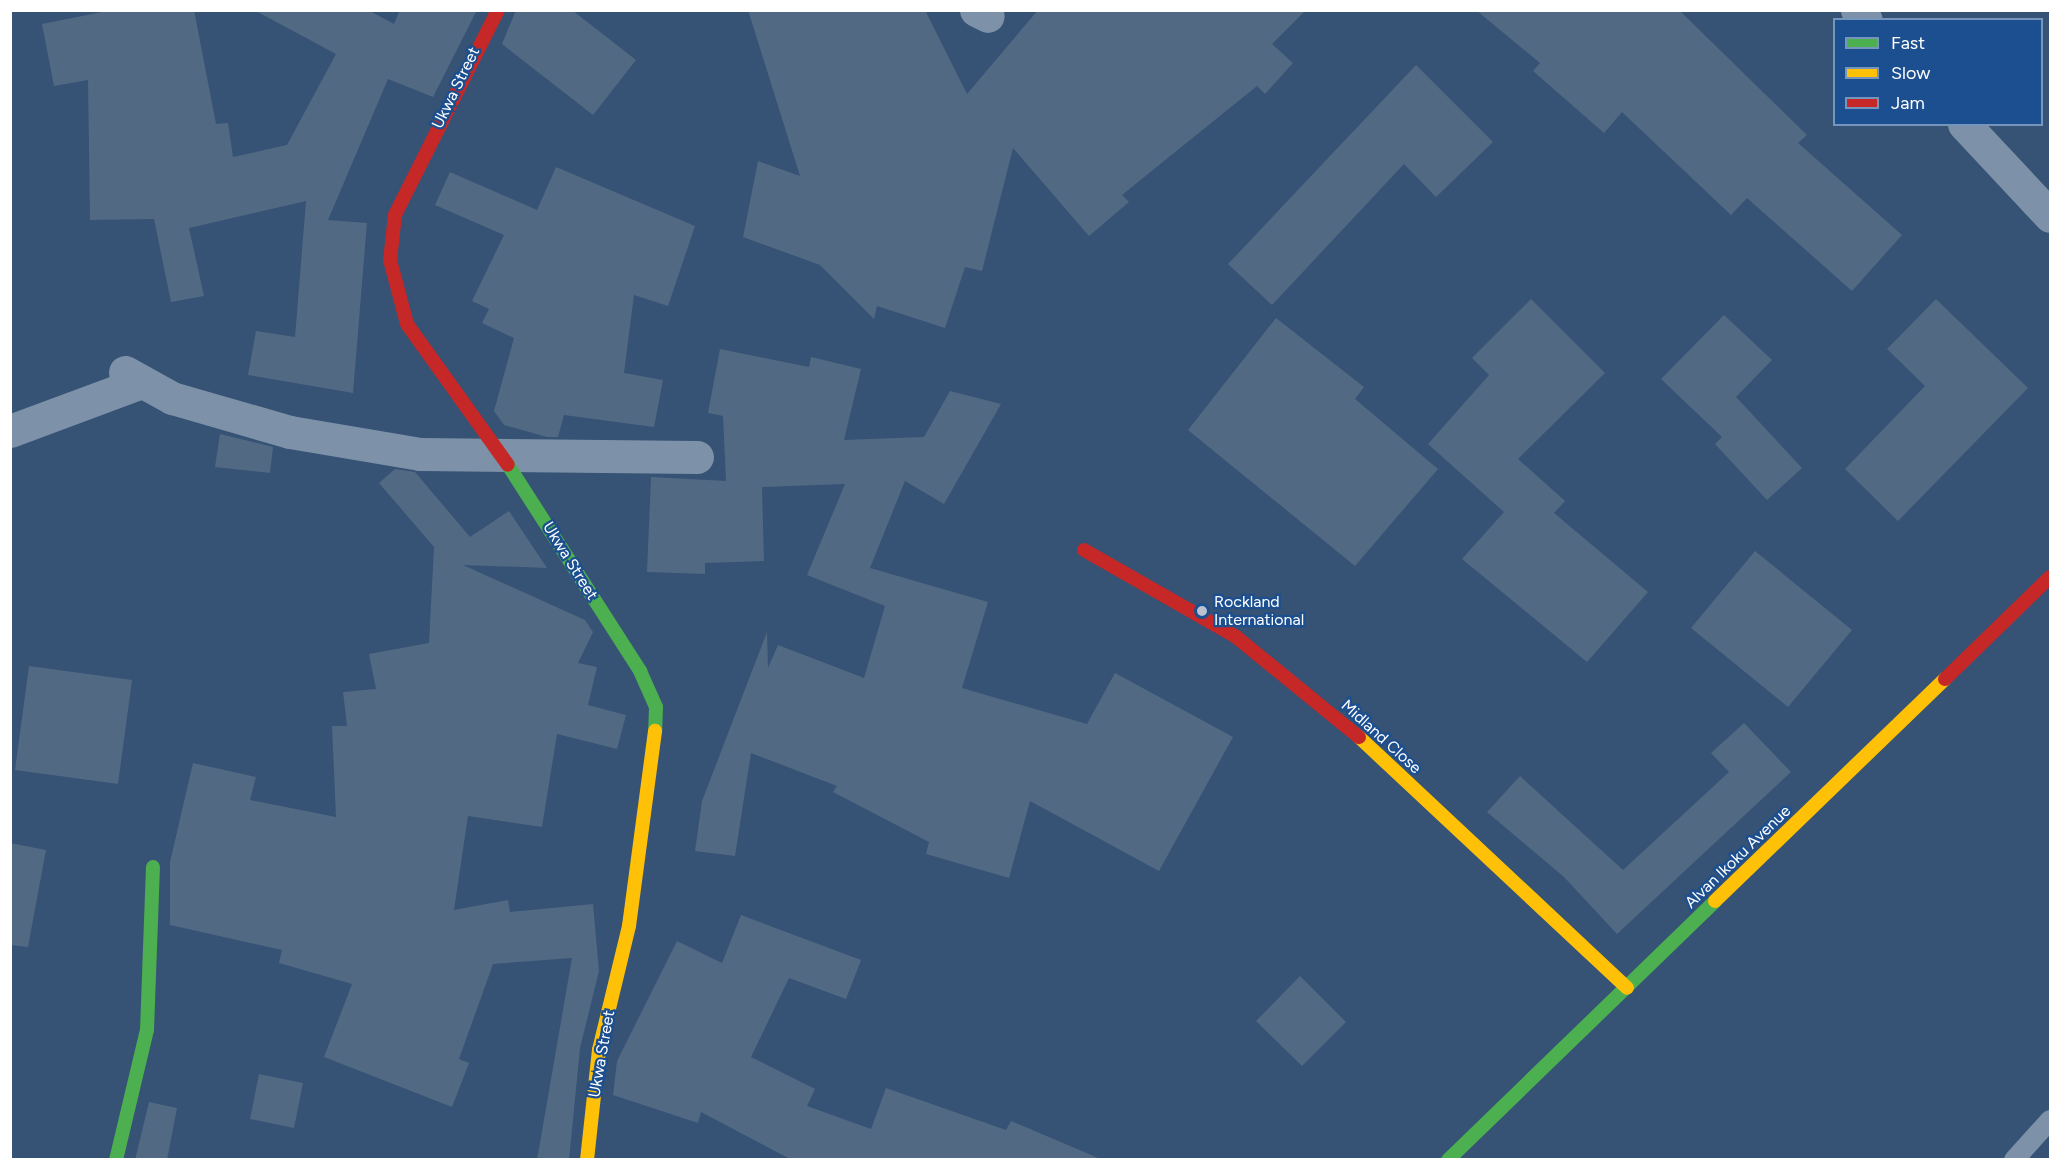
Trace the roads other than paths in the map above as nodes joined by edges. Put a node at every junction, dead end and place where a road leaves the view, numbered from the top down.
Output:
1 (498, 10) edge
2 (1966, 126) edge
3 (2050, 216) edge
4 (10, 431) edge
5 (503, 456) junction
6 (697, 457) dead end
7 (1084, 550) dead end
8 (2050, 577) edge
9 (153, 867) dead end
10 (1627, 988) junction
11 (2050, 1120) edge
12 (116, 1160) edge
13 (586, 1160) edge
14 (1448, 1160) edge
15 (2014, 1160) edge

1 - 5 street, Ukwa Street
2 - 3 street
4 - 5 street
5 - 6 street
5 - 13 street, Ukwa Street
7 - 10 street, Midland Close
8 - 10 street, Alvan Ikoku Avenue
9 - 12 street
10 - 14 street, Alvan Ikoku Avenue
11 - 15 lane

